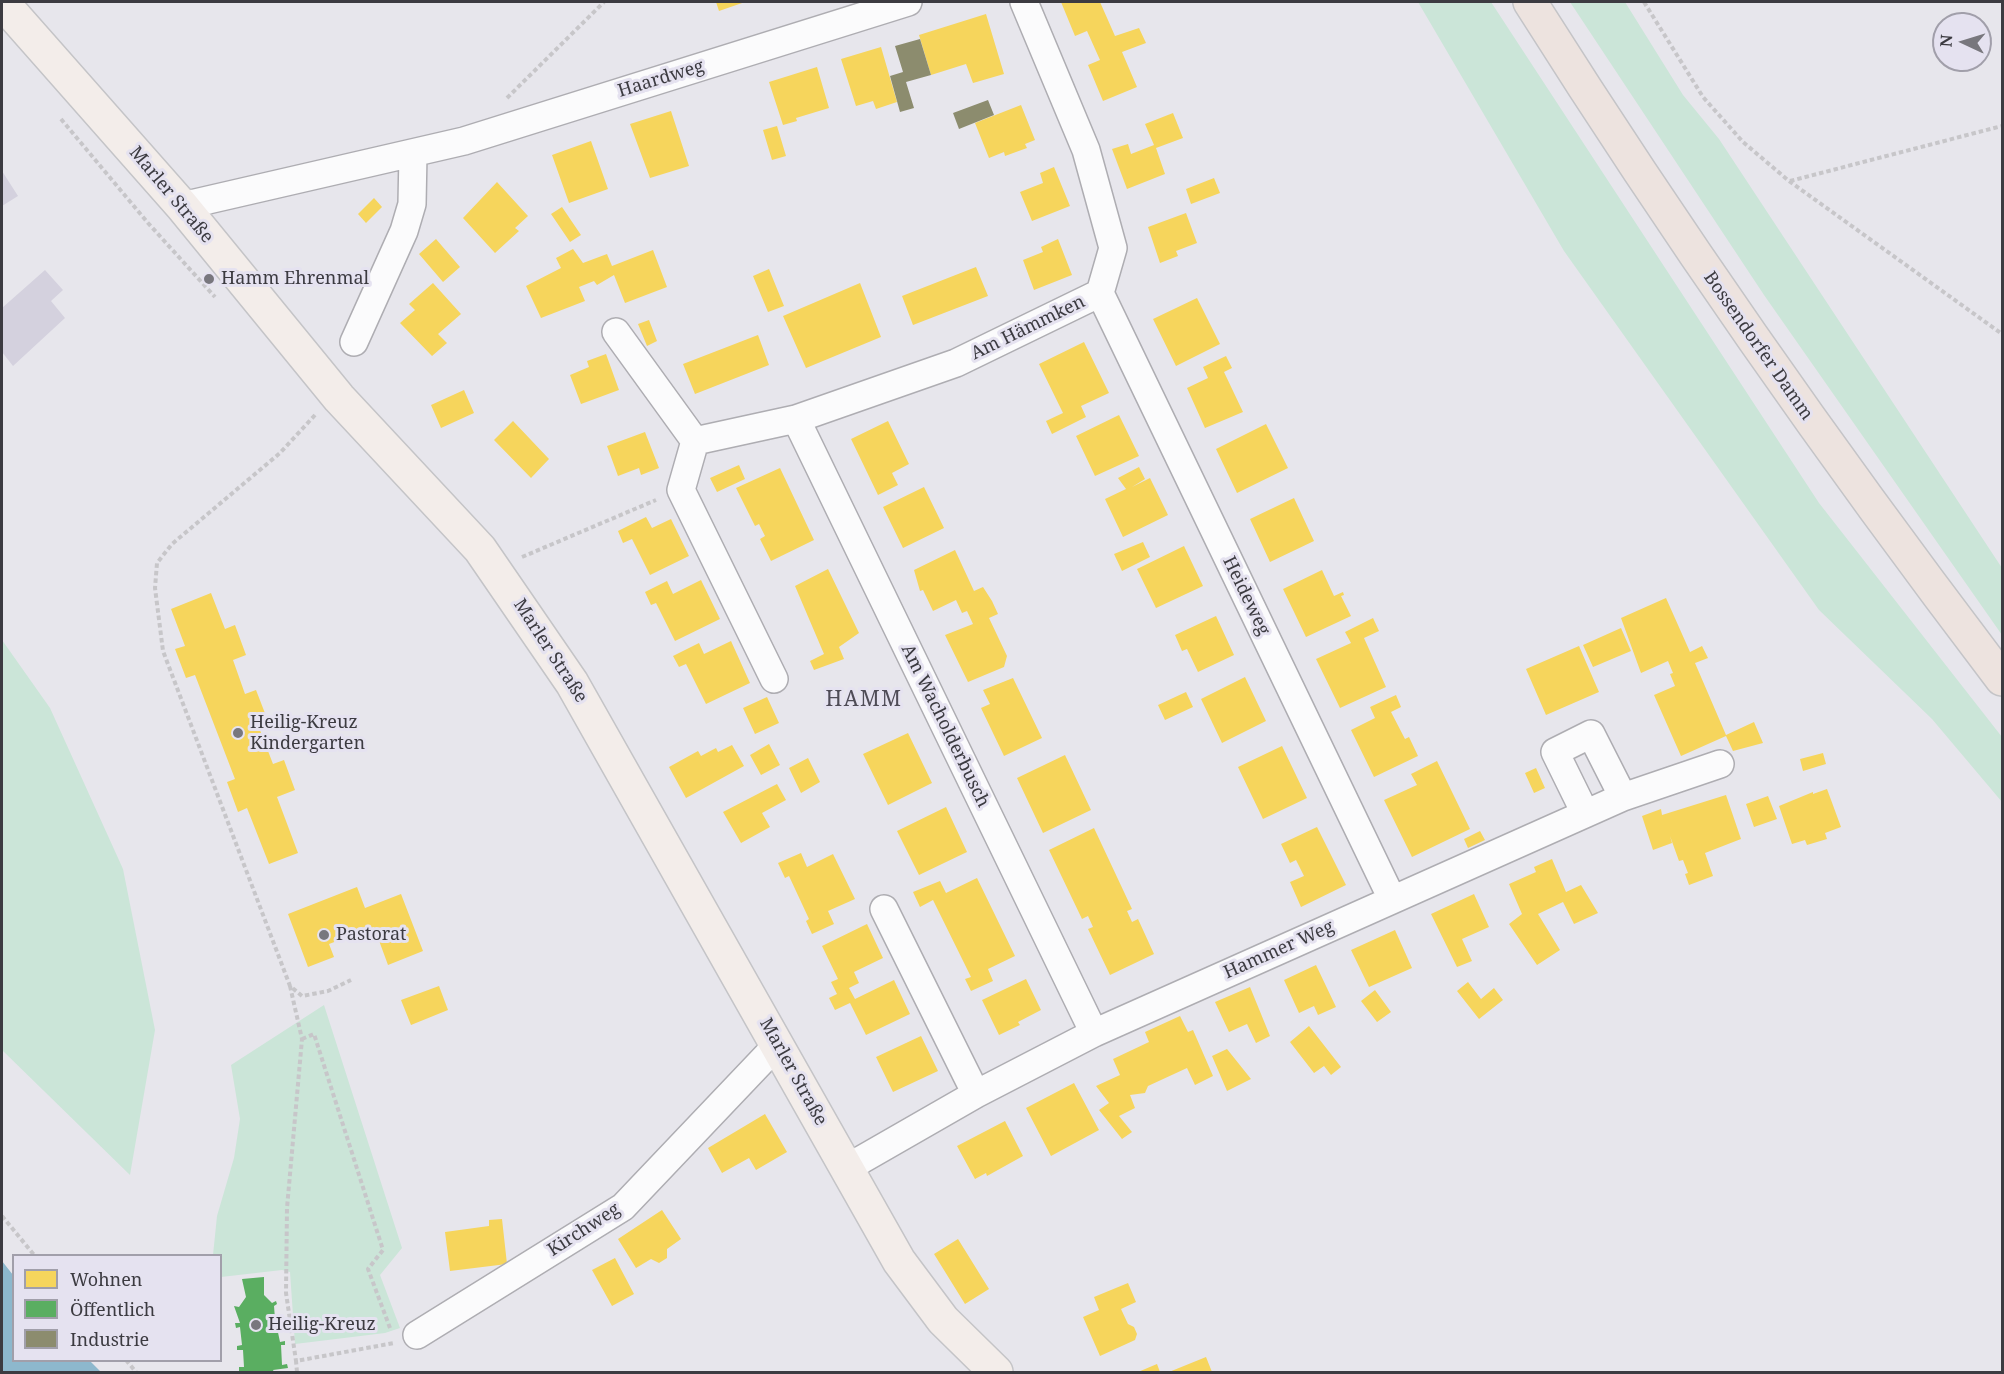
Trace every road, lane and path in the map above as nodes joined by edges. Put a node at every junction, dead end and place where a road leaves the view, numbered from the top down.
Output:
1 (2, 2) edge
2 (604, 2) edge
3 (908, 2) edge
4 (1024, 2) edge
5 (1530, 2) edge
6 (1644, 2) edge
7 (505, 100) dead end
8 (60, 117) dead end
9 (2002, 126) edge
10 (413, 154) junction
11 (1789, 181) junction
12 (182, 206) junction
13 (1100, 293) junction
14 (222, 300) dead end
15 (616, 332) dead end
16 (2002, 334) edge
17 (354, 342) dead end
18 (318, 411) dead end
19 (796, 420) junction
20 (695, 441) junction
21 (681, 490) junction
22 (495, 569) junction
23 (774, 679) dead end
24 (2002, 679) edge
25 (1720, 764) dead end
26 (1623, 797) junction
27 (1585, 813) junction
28 (1392, 899) junction
29 (884, 909) dead end
30 (351, 980) dead end
31 (290, 986) junction
32 (1094, 1033) junction
33 (302, 1039) junction
34 (778, 1044) junction
35 (976, 1094) junction
36 (847, 1168) junction
37 (2, 1216) edge
38 (33, 1254) edge
39 (417, 1335) dead end
40 (296, 1361) junction
41 (297, 1372) edge
42 (996, 1372) edge

1 - 12 main road, Marler Straße
2 - 7 path
3 - 10 street, Haardweg
4 - 13 street, Am Hämmken
5 - 24 highway, Bossendorfer Damm
6 - 11 path
8 - 14 path
9 - 11 path
10 - 12 street, Haardweg
10 - 17 street
11 - 16 path
12 - 22 main road, Marler Straße
13 - 19 street, Am Hämmken
13 - 28 street, Heideweg
15 - 20 street
18 - 31 path
19 - 20 street, Am Hämmken
19 - 32 street, Am Wacholderbusch
20 - 21 street
21 - 22 path
21 - 23 street
22 - 34 main road, Marler Straße
25 - 26 street, Hammer Weg
26 - 27 street, Hammer Weg
26 - 27 street
27 - 28 street, Hammer Weg
28 - 32 street, Hammer Weg
29 - 35 street
30 - 31 path
31 - 33 path
32 - 35 street, Hammer Weg
33 - 40 path
33 - 40 path
34 - 36 main road, Marler Straße
34 - 39 street, Kirchweg
35 - 36 street, Hammer Weg
36 - 42 main road, Marler Straße
37 - 38 path
40 - 41 path

